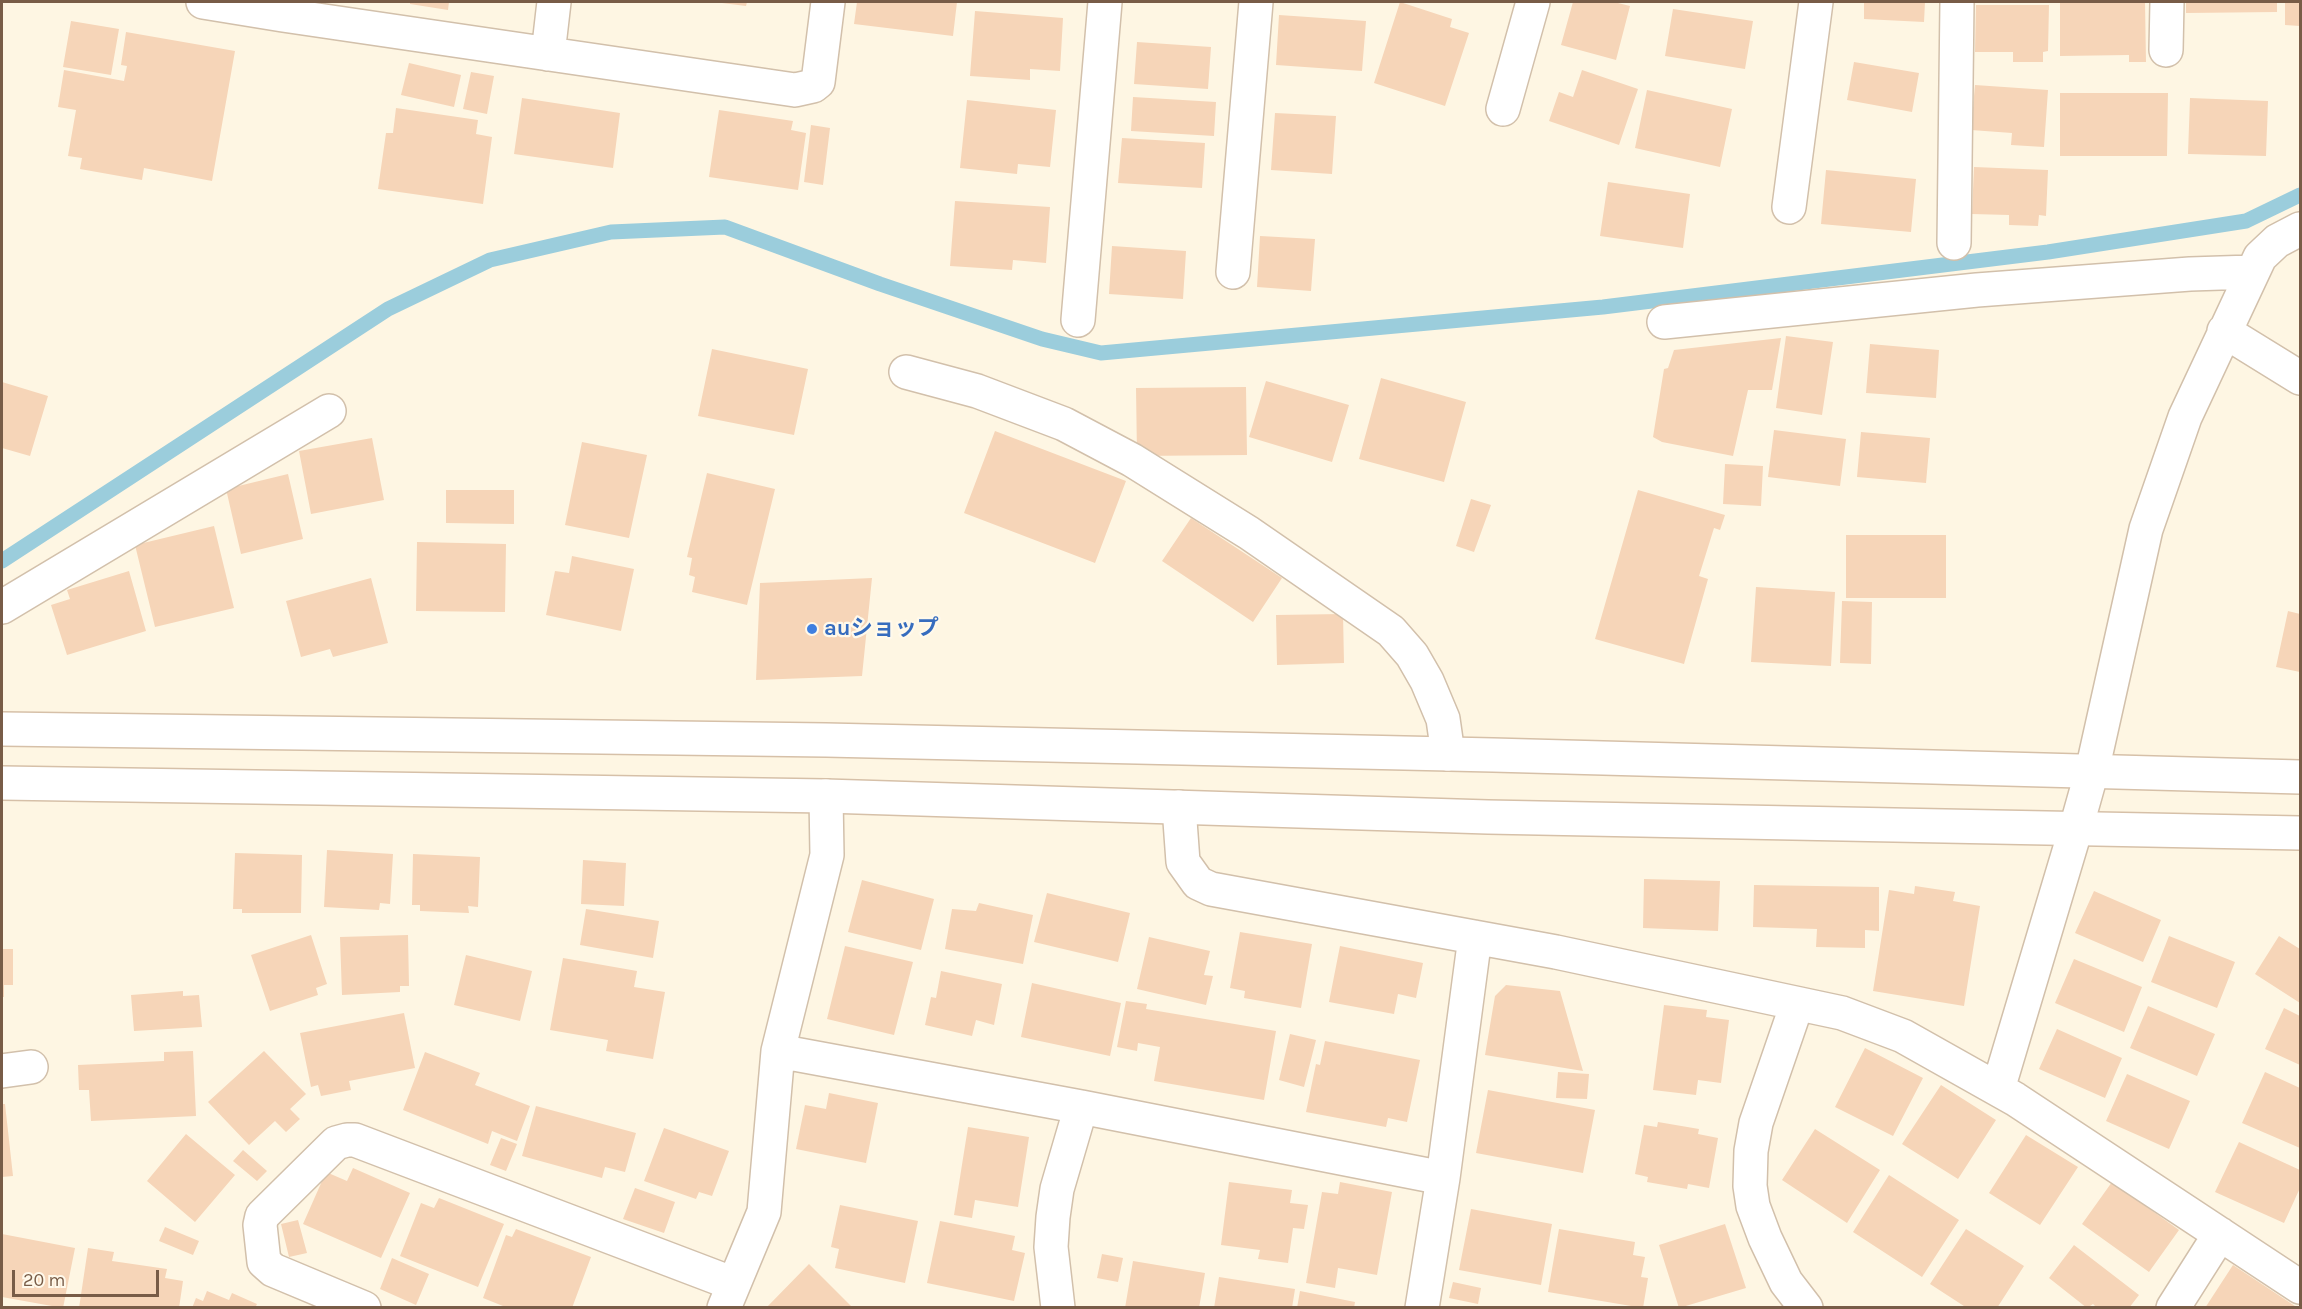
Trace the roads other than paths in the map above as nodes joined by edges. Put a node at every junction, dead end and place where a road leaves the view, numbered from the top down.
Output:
1 (203, 2) edge
2 (554, 2) edge
3 (828, 2) edge
4 (1105, 2) edge
5 (1256, 2) edge
6 (1533, 2) edge
7 (1816, 2) edge
8 (1957, 2) edge
9 (2167, 2) edge
10 (2166, 50) dead end
11 (548, 54) junction
12 (1503, 109) dead end
13 (1789, 207) dead end
14 (2301, 229) edge
15 (1954, 243) dead end
16 (1233, 272) dead end
17 (2252, 272) junction
18 (1078, 320) dead end
19 (1664, 322) dead end
20 (2224, 331) junction
21 (906, 372) dead end
22 (2301, 378) edge
23 (329, 411) dead end
24 (2, 607) edge
25 (2, 729) edge
26 (1448, 754) junction
27 (2092, 771) junction
28 (2301, 777) edge
29 (2, 783) edge
30 (826, 796) junction
31 (1179, 807) junction
32 (2076, 828) junction
33 (2301, 832) edge
34 (1475, 937) junction
35 (1797, 1004) junction
36 (778, 1052) junction
37 (1998, 1089) junction
38 (1081, 1107) junction
39 (1443, 1178) junction
40 (2220, 1234) junction
41 (2301, 1287) edge
42 (729, 1296) edge
43 (364, 1308) edge
44 (1058, 1308) edge
45 (1422, 1308) edge
46 (1806, 1308) edge
47 (2173, 1308) edge

1 - 11 street
2 - 11 street
3 - 11 street
4 - 18 street
5 - 16 street
6 - 12 street
7 - 13 street
8 - 15 street
9 - 10 street
14 - 17 street
17 - 19 street
17 - 20 street
20 - 22 street
20 - 27 street
21 - 26 street
23 - 24 street
25 - 26 street
26 - 27 street
27 - 28 street
27 - 32 street
29 - 30 street
30 - 31 street
30 - 36 street
31 - 32 street
31 - 34 street
32 - 33 street
32 - 37 street
34 - 35 street
34 - 39 street
35 - 37 street
35 - 46 street
36 - 38 street
36 - 42 street
37 - 40 street
38 - 39 street
38 - 44 street
39 - 45 street
40 - 41 street
40 - 47 street
42 - 43 street

